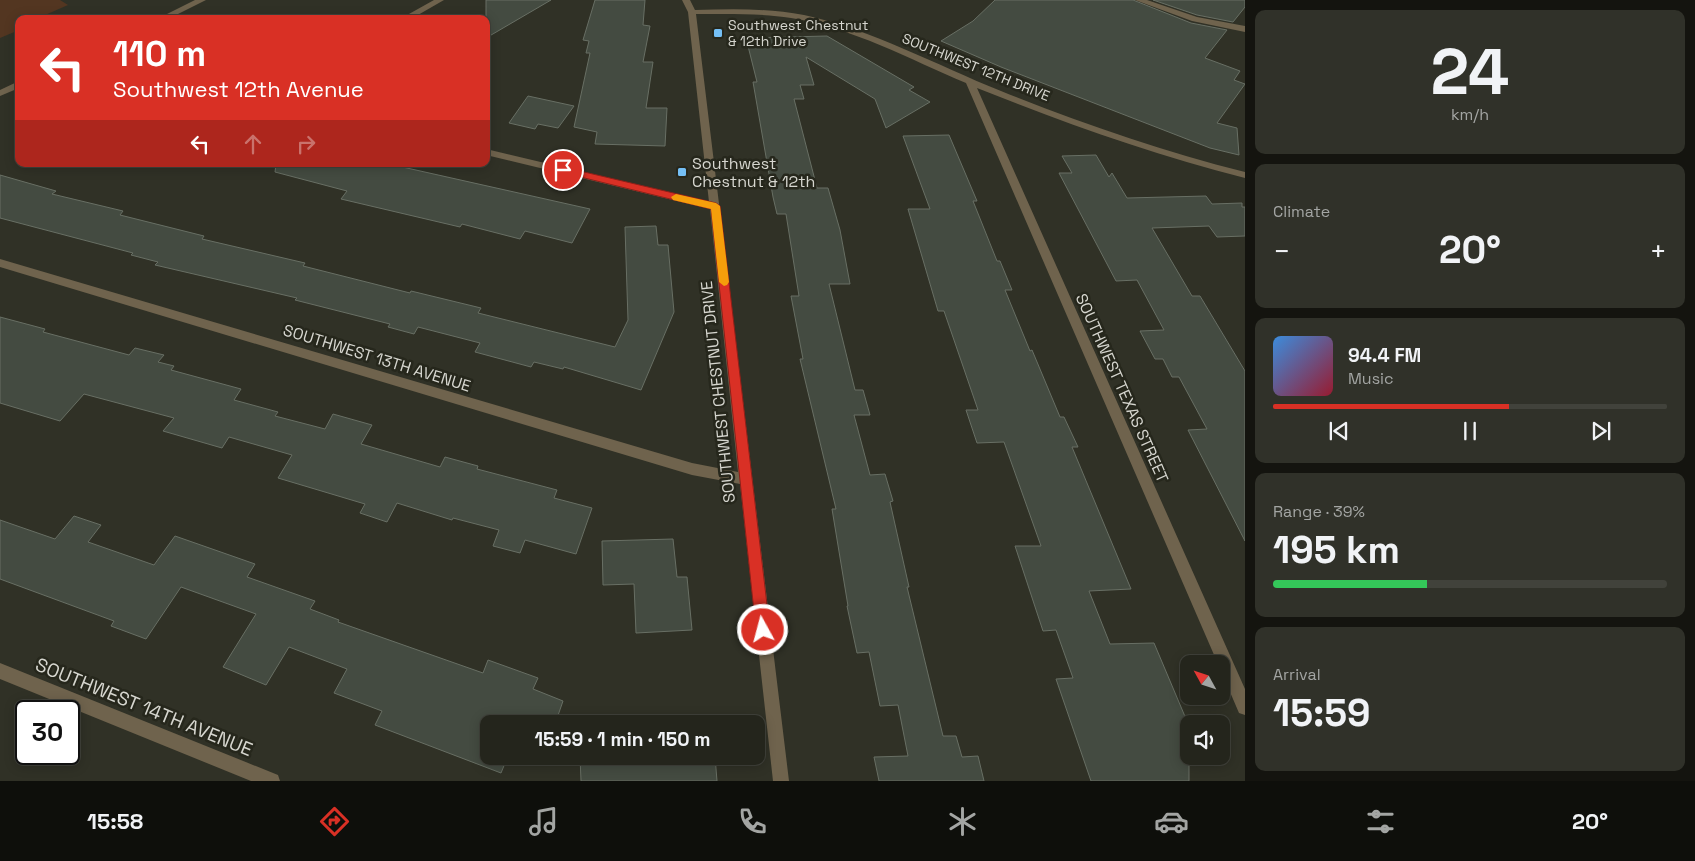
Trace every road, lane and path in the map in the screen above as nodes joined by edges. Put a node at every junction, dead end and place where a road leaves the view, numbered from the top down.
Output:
1 (202, 0) edge
2 (440, 0) edge
3 (686, 0) edge
4 (1139, 0) edge
5 (692, 12) junction
6 (170, 15) edge
7 (412, 15) edge
8 (1245, 29) edge
9 (969, 81) junction
10 (15, 86) edge
11 (0, 93) edge
12 (490, 153) edge
13 (1245, 175) edge
14 (716, 206) junction
15 (0, 263) edge
16 (746, 479) junction
17 (0, 670) edge
18 (1245, 707) edge
19 (272, 781) edge
20 (781, 781) edge

1 - 6 street
2 - 7 street
3 - 5 street, SOUTHWEST CHESTNUT DRIVE
4 - 8 street
5 - 9 street, SOUTHWEST 12TH DRIVE
5 - 14 street, SOUTHWEST CHESTNUT DRIVE
9 - 13 street, SOUTHWEST 12TH DRIVE
9 - 18 street, SOUTHWEST TEXAS STREET
10 - 11 street
12 - 14 street
14 - 16 street, SOUTHWEST CHESTNUT DRIVE
15 - 16 street, SOUTHWEST 13TH AVENUE
16 - 20 street, SOUTHWEST CHESTNUT DRIVE
17 - 19 street, SOUTHWEST 14TH AVENUE

